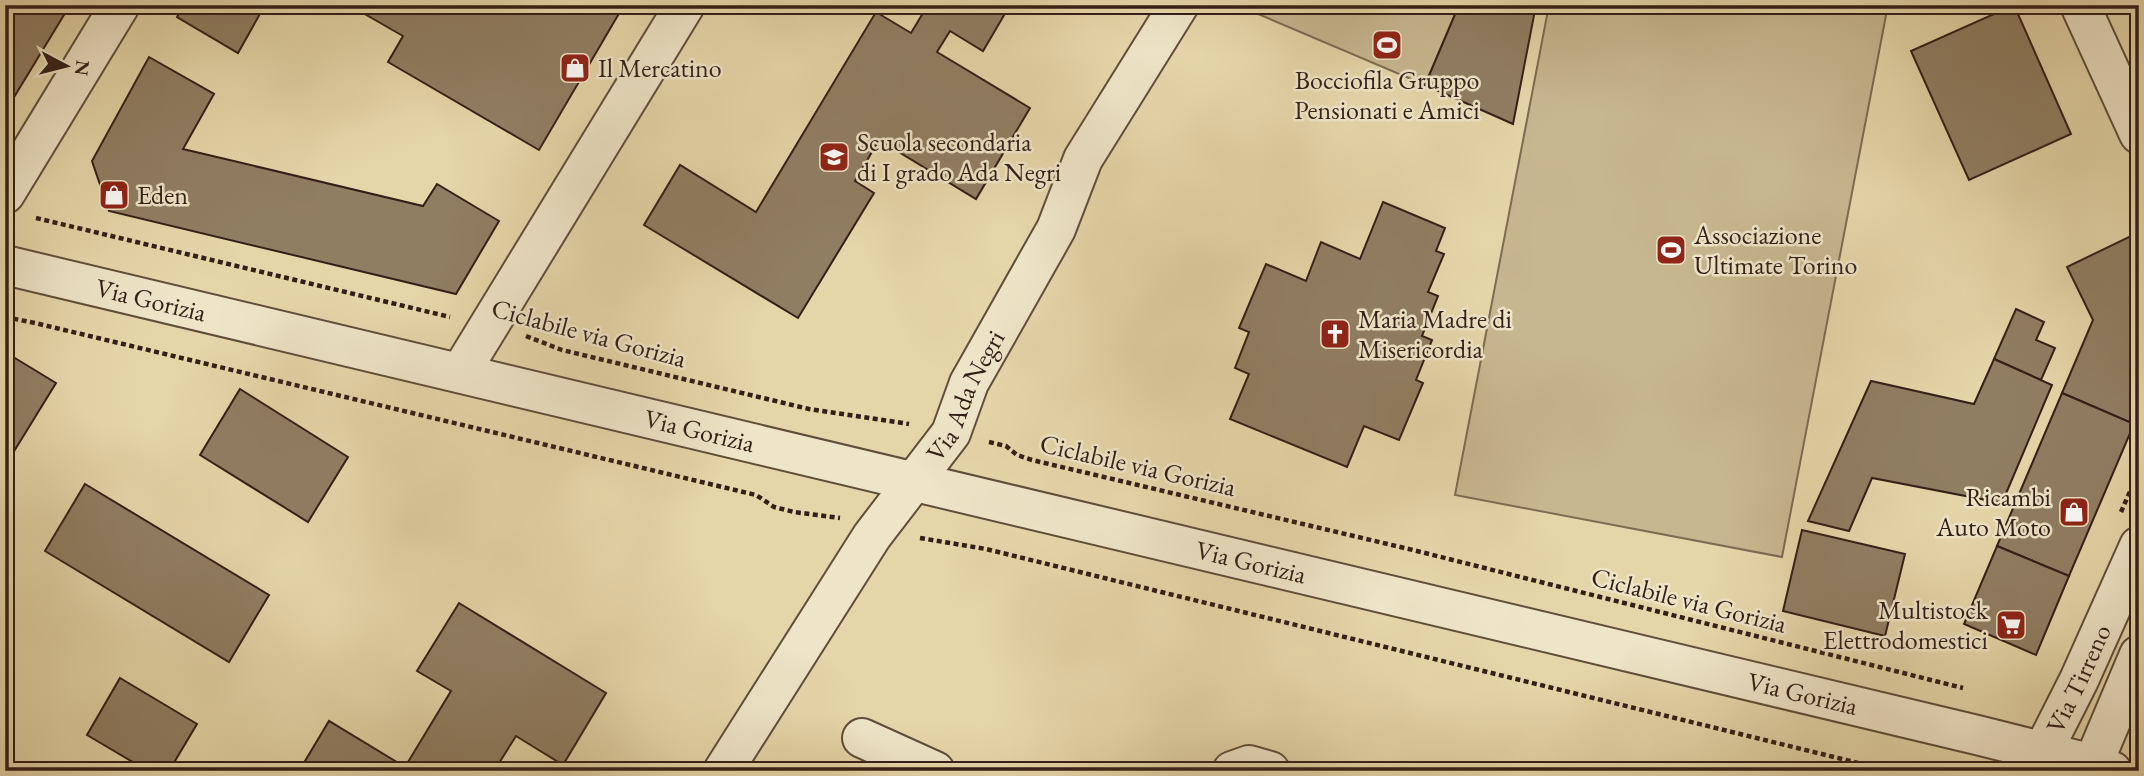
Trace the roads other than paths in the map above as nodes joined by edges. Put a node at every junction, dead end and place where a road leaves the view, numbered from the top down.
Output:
1 (120, 5) edge
2 (685, 5) edge
3 (1179, 5) edge
4 (2080, 5) edge
5 (2139, 134) edge
6 (19, 205) edge
7 (5, 265) edge
8 (460, 373) junction
9 (913, 481) junction
10 (2139, 546) edge
11 (2139, 655) edge
12 (862, 738) dead end
13 (2038, 761) edge
14 (2098, 768) edge
15 (723, 771) edge
16 (935, 771) edge
17 (1232, 771) edge
18 (1270, 771) edge

1 - 6 street
2 - 8 street
3 - 9 street, Via Ada Negri
4 - 5 street
7 - 8 street, Via Gorizia
8 - 9 street, Via Gorizia
9 - 13 street, Via Gorizia
9 - 15 street, Via Ada Negri
10 - 13 street, Via Tirreno
11 - 14 street, Via Tirreno
12 - 16 street
13 - 14 street, Via Gorizia
17 - 18 street

